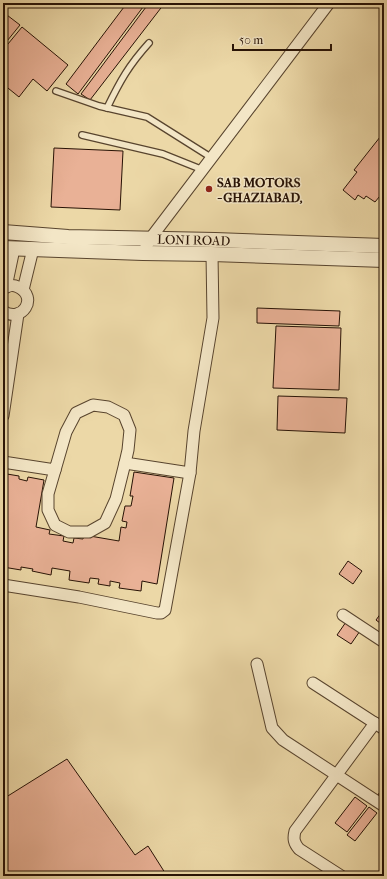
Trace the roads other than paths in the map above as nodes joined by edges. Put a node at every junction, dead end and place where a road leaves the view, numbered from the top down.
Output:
1 (330, 3) edge
2 (149, 43) dead end
3 (56, 91) dead end
4 (107, 108) junction
5 (82, 135) dead end
6 (212, 158) junction
7 (203, 170) junction
8 (3, 232) edge
9 (150, 239) junction
10 (384, 246) edge
11 (8, 248) edge
12 (33, 249) junction
13 (143, 253) junction
14 (212, 254) junction
15 (384, 260) edge
16 (5, 288) edge
17 (23, 290) junction
18 (3, 313) edge
19 (18, 314) junction
20 (3, 416) edge
21 (3, 462) edge
22 (125, 463) junction
23 (55, 470) junction
24 (190, 473) junction
25 (3, 585) edge
26 (343, 615) dead end
27 (384, 642) edge
28 (257, 664) dead end
29 (313, 683) dead end
30 (380, 726) edge
31 (337, 776) junction
32 (384, 806) edge
33 (341, 876) edge

1 - 6 street
2 - 4 lane
3 - 4 lane
4 - 6 lane
5 - 7 lane
6 - 7 street
7 - 9 street
8 - 9 street, LONI ROAD
9 - 10 street, LONI ROAD
9 - 13 street
11 - 12 street, LONI ROAD
11 - 16 street
12 - 13 street, LONI ROAD
12 - 17 street
13 - 14 street, LONI ROAD
14 - 15 street, LONI ROAD
14 - 24 street
16 - 17 street
17 - 19 street
18 - 19 street
19 - 20 street
21 - 23 street
22 - 23 street
22 - 23 street
22 - 24 street
24 - 25 street
26 - 27 street
28 - 31 street
29 - 30 street
30 - 31 street
31 - 32 street
31 - 33 street

